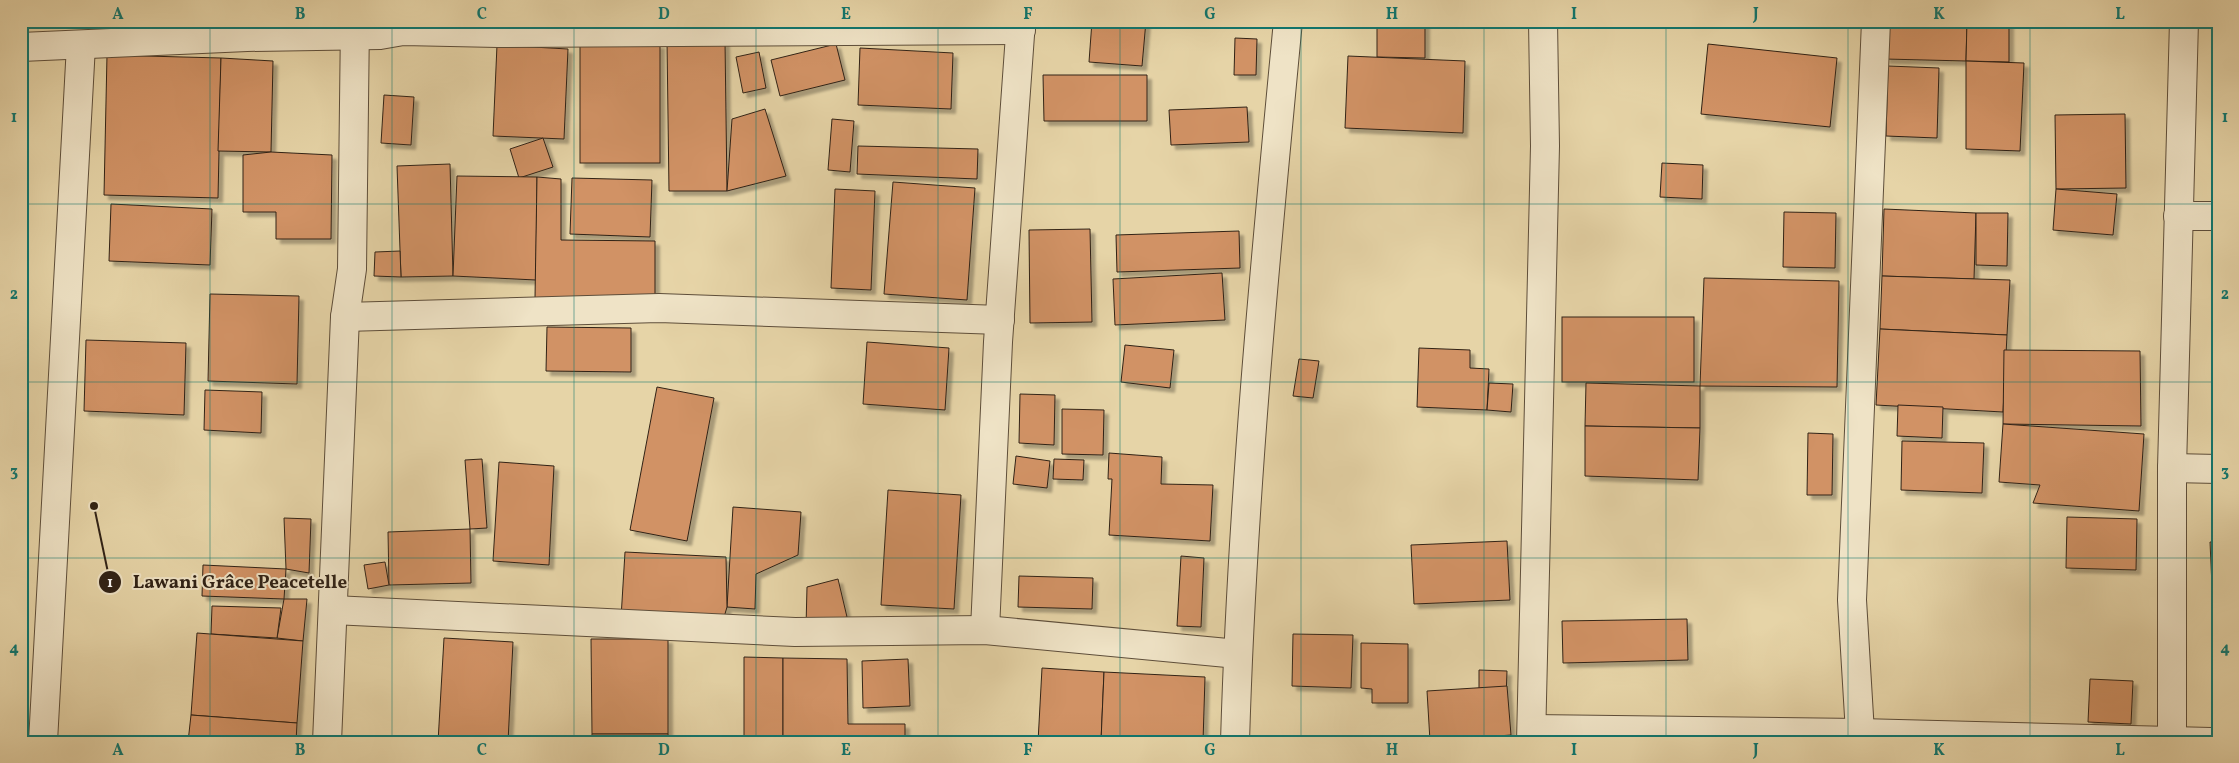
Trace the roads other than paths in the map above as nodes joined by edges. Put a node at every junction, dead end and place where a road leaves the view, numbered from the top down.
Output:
1 (1288, 21) edge
2 (1543, 21) edge
3 (1876, 21) edge
4 (2184, 21) edge
5 (1021, 26) edge
6 (355, 28) edge
7 (81, 45) junction
8 (21, 46) edge
9 (2178, 216) junction
10 (2218, 216) edge
11 (345, 317) junction
12 (1000, 320) junction
13 (2172, 468) junction
14 (2218, 469) edge
15 (334, 610) junction
16 (985, 630) junction
17 (1238, 654) junction
18 (1860, 733) junction
19 (1532, 736) edge
20 (2172, 740) junction
21 (43, 742) edge
22 (327, 742) edge
23 (1235, 742) edge
24 (2211, 742) edge

1 - 17 street
2 - 19 street
3 - 18 street
4 - 9 street
5 - 6 street
5 - 12 street
6 - 7 street
6 - 11 street
7 - 8 street
7 - 21 street
9 - 10 street
9 - 13 street
11 - 12 street
11 - 15 street
12 - 16 street
13 - 14 street
13 - 20 street
15 - 16 street
15 - 22 street
16 - 17 street
17 - 23 street
18 - 19 street
18 - 20 street
20 - 24 street

